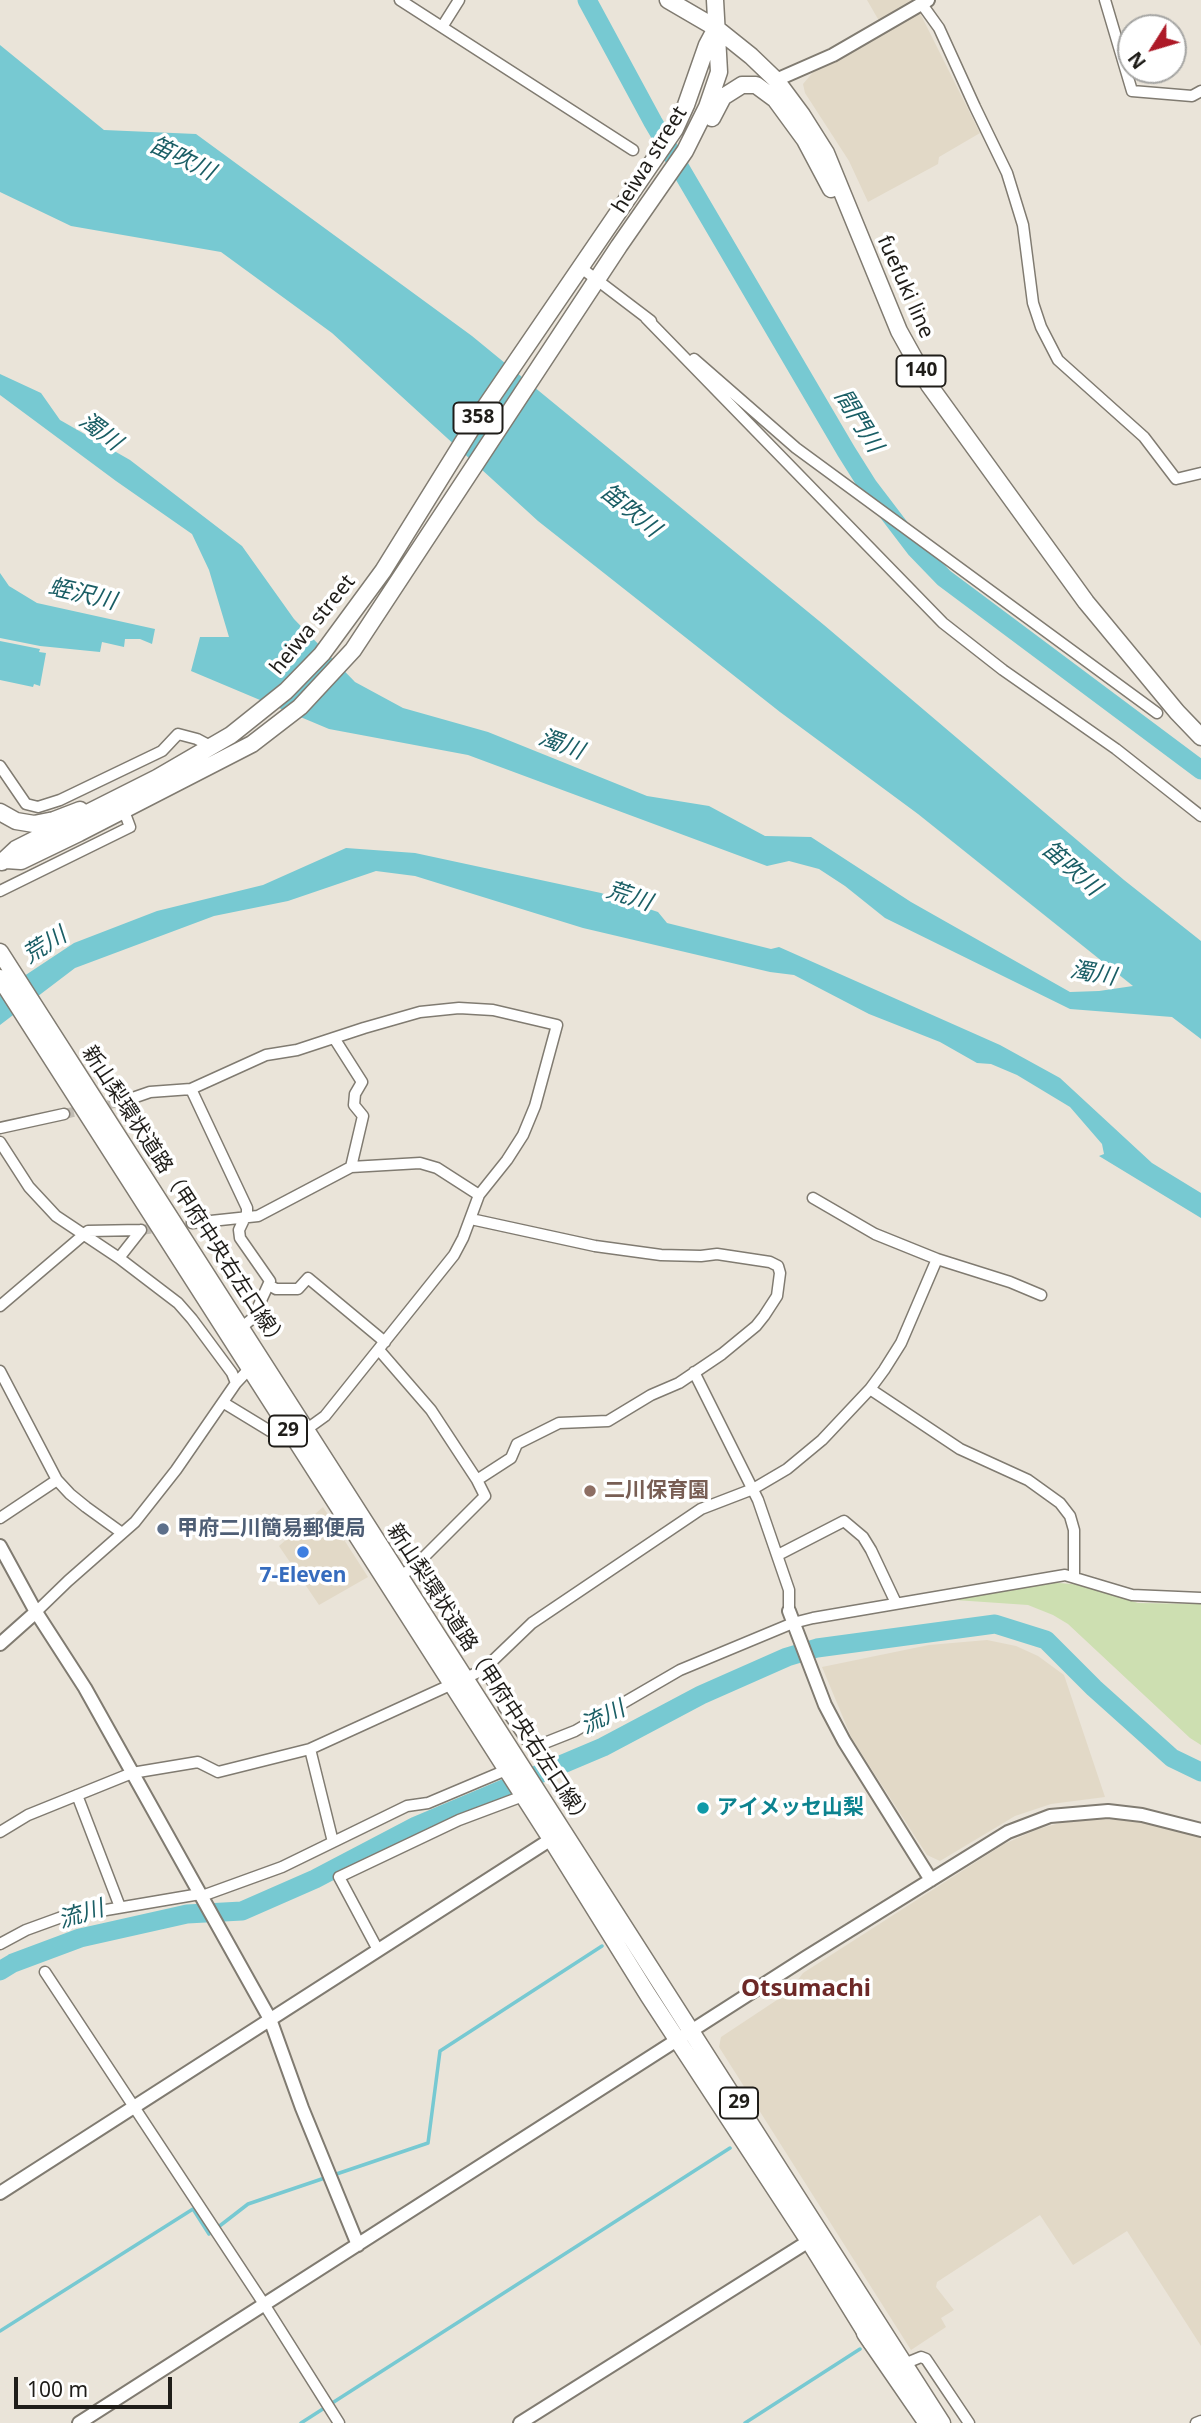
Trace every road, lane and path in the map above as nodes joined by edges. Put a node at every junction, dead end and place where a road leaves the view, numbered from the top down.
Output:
1 (400, 0) edge
2 (459, 0) edge
3 (668, 0) edge
4 (715, 0) edge
5 (1105, 0) edge
6 (925, 2) edge
7 (442, 27) junction
8 (716, 28) junction
9 (776, 80) junction
10 (1201, 91) edge
11 (688, 145) junction
12 (634, 149) dead end
13 (870, 262) junction
14 (576, 272) junction
15 (593, 285) junction
16 (646, 317) junction
17 (1201, 472) edge
18 (1157, 713) dead end
19 (1201, 737) edge
20 (212, 747) junction
21 (0, 766) edge
22 (157, 778) junction
23 (124, 811) junction
24 (0, 812) edge
25 (1201, 816) edge
26 (2, 857) edge
27 (0, 891) edge
28 (0, 952) edge
29 (1, 980) edge
30 (334, 1038) junction
31 (76, 1084) junction
32 (191, 1088) junction
33 (124, 1101) tunnel mouth
34 (64, 1114) tunnel mouth
35 (0, 1128) edge
36 (0, 1142) edge
37 (351, 1167) junction
38 (480, 1195) junction
39 (813, 1198) dead end
40 (245, 1218) junction
41 (471, 1219) junction
42 (192, 1223) tunnel mouth
43 (82, 1235) junction
44 (119, 1258) junction
45 (937, 1259) junction
46 (270, 1285) junction
47 (1041, 1295) dead end
48 (0, 1306) edge
49 (242, 1327) junction
50 (382, 1346) junction
51 (249, 1369) junction
52 (0, 1371) edge
53 (694, 1372) junction
54 (236, 1383) junction
55 (870, 1389) junction
56 (224, 1403) junction
57 (307, 1429) junction
58 (289, 1431) junction
59 (57, 1480) junction
60 (477, 1480) junction
61 (753, 1489) junction
62 (0, 1518) edge
63 (122, 1533) junction
64 (0, 1546) edge
65 (778, 1555) junction
66 (399, 1576) junction
67 (1074, 1577) junction
68 (1201, 1598) edge
69 (896, 1603) junction
70 (36, 1612) junction
71 (794, 1623) junction
72 (0, 1644) edge
73 (483, 1670) junction
74 (459, 1682) junction
75 (310, 1749) junction
76 (515, 1769) junction
77 (132, 1773) junction
78 (526, 1790) junction
79 (77, 1795) junction
80 (1201, 1830) edge
81 (0, 1832) edge
82 (558, 1835) junction
83 (333, 1842) junction
84 (931, 1880) junction
85 (202, 1896) junction
86 (120, 1907) junction
87 (0, 1944) edge
88 (378, 1950) junction
89 (45, 1972) dead end
90 (270, 2019) junction
91 (692, 2031) junction
92 (678, 2040) junction
93 (134, 2108) junction
94 (0, 2193) edge
95 (809, 2241) junction
96 (358, 2245) junction
97 (264, 2304) junction
98 (866, 2333) junction
99 (904, 2364) junction
100 (79, 2423) edge
101 (340, 2423) edge
102 (520, 2423) edge
103 (921, 2423) edge
104 (928, 2423) edge
105 (942, 2423) edge
106 (969, 2423) edge

1 - 7 street
2 - 7 street
3 - 8 main road, fuefuki line / 140
4 - 8 main road, 358
5 - 10 street
6 - 9 street
6 - 17 street
7 - 12 street
8 - 9 main road, fuefuki line / 140
8 - 11 main road, heiwa street / 358
8 - 14 main road, heiwa street / 358
9 - 13 main road, fuefuki line / 140
11 - 13 main road
11 - 15 main road, heiwa street / 358
13 - 19 main road, fuefuki line / 140
14 - 15 street
14 - 20 main road, heiwa street / 358
15 - 16 street
15 - 23 main road, heiwa street / 358
16 - 18 street
16 - 25 street
20 - 21 street
20 - 22 main road, heiwa street / 358
22 - 24 main road
22 - 26 main road, heiwa street / 358
23 - 26 main road, heiwa street / 358
23 - 27 street
28 - 31 main road, 新山梨環状道路（甲府中央右左口線） / 29
29 - 31 main road, 新山梨環状道路（甲府中央右左口線） / 29
30 - 32 street
30 - 37 street
30 - 38 street
31 - 49 main road, 新山梨環状道路（甲府中央右左口線） / 29
31 - 51 main road, 新山梨環状道路（甲府中央右左口線） / 29
32 - 33 street
32 - 40 street
34 - 35 street
36 - 43 street
37 - 38 street
37 - 40 street
38 - 41 street
39 - 45 street
40 - 42 street
40 - 46 street
41 - 50 street
41 - 53 street
43 - 44 street
43 - 44 street
43 - 48 street
44 - 54 street
45 - 47 street
45 - 55 street
46 - 49 street
46 - 50 street
49 - 57 main road, 新山梨環状道路（甲府中央右左口線） / 29
50 - 57 street
50 - 60 street
51 - 54 street
51 - 58 main road, 新山梨環状道路（甲府中央右左口線） / 29
52 - 59 street
53 - 60 street
53 - 61 street
54 - 56 street
55 - 61 street
55 - 67 street
56 - 58 street
56 - 63 street
57 - 58 street
57 - 66 main road, 新山梨環状道路（甲府中央右左口線） / 29
58 - 74 main road, 新山梨環状道路（甲府中央右左口線） / 29
59 - 62 street
59 - 63 street
60 - 66 street
61 - 65 street
61 - 73 street
63 - 70 street
64 - 70 street
65 - 69 street
65 - 71 street
66 - 74 main road, 新山梨環状道路（甲府中央右左口線） / 29
67 - 68 street
67 - 69 street
69 - 71 street
70 - 72 street
70 - 77 street
71 - 73 street
71 - 84 street
73 - 74 street
74 - 75 street
74 - 76 main road, 新山梨環状道路（甲府中央右左口線） / 29
75 - 77 street
75 - 83 street
76 - 78 main road, 新山梨環状道路（甲府中央右左口線） / 29
76 - 83 street
77 - 79 street
77 - 85 street
78 - 82 main road, 新山梨環状道路（甲府中央右左口線） / 29
78 - 88 street
79 - 81 street
79 - 86 street
80 - 84 street
82 - 88 street
82 - 91 main road, 新山梨環状道路（甲府中央右左口線） / 29
82 - 92 main road, 新山梨環状道路（甲府中央右左口線） / 29
83 - 85 street
84 - 91 street
85 - 86 street
85 - 90 street
86 - 87 street
88 - 90 street
89 - 93 street
90 - 93 street
90 - 96 street
91 - 92 street
91 - 99 main road, 新山梨環状道路（甲府中央右左口線） / 29
92 - 95 main road, 新山梨環状道路（甲府中央右左口線） / 29
92 - 96 street
93 - 94 street
93 - 97 street
95 - 98 main road, 新山梨環状道路（甲府中央右左口線） / 29
95 - 102 street
96 - 97 street
97 - 100 street
97 - 101 street
98 - 103 main road, 新山梨環状道路（甲府中央右左口線）
98 - 104 highway
99 - 105 main road, 新山梨環状道路（甲府中央右左口線） / 29
99 - 106 street

